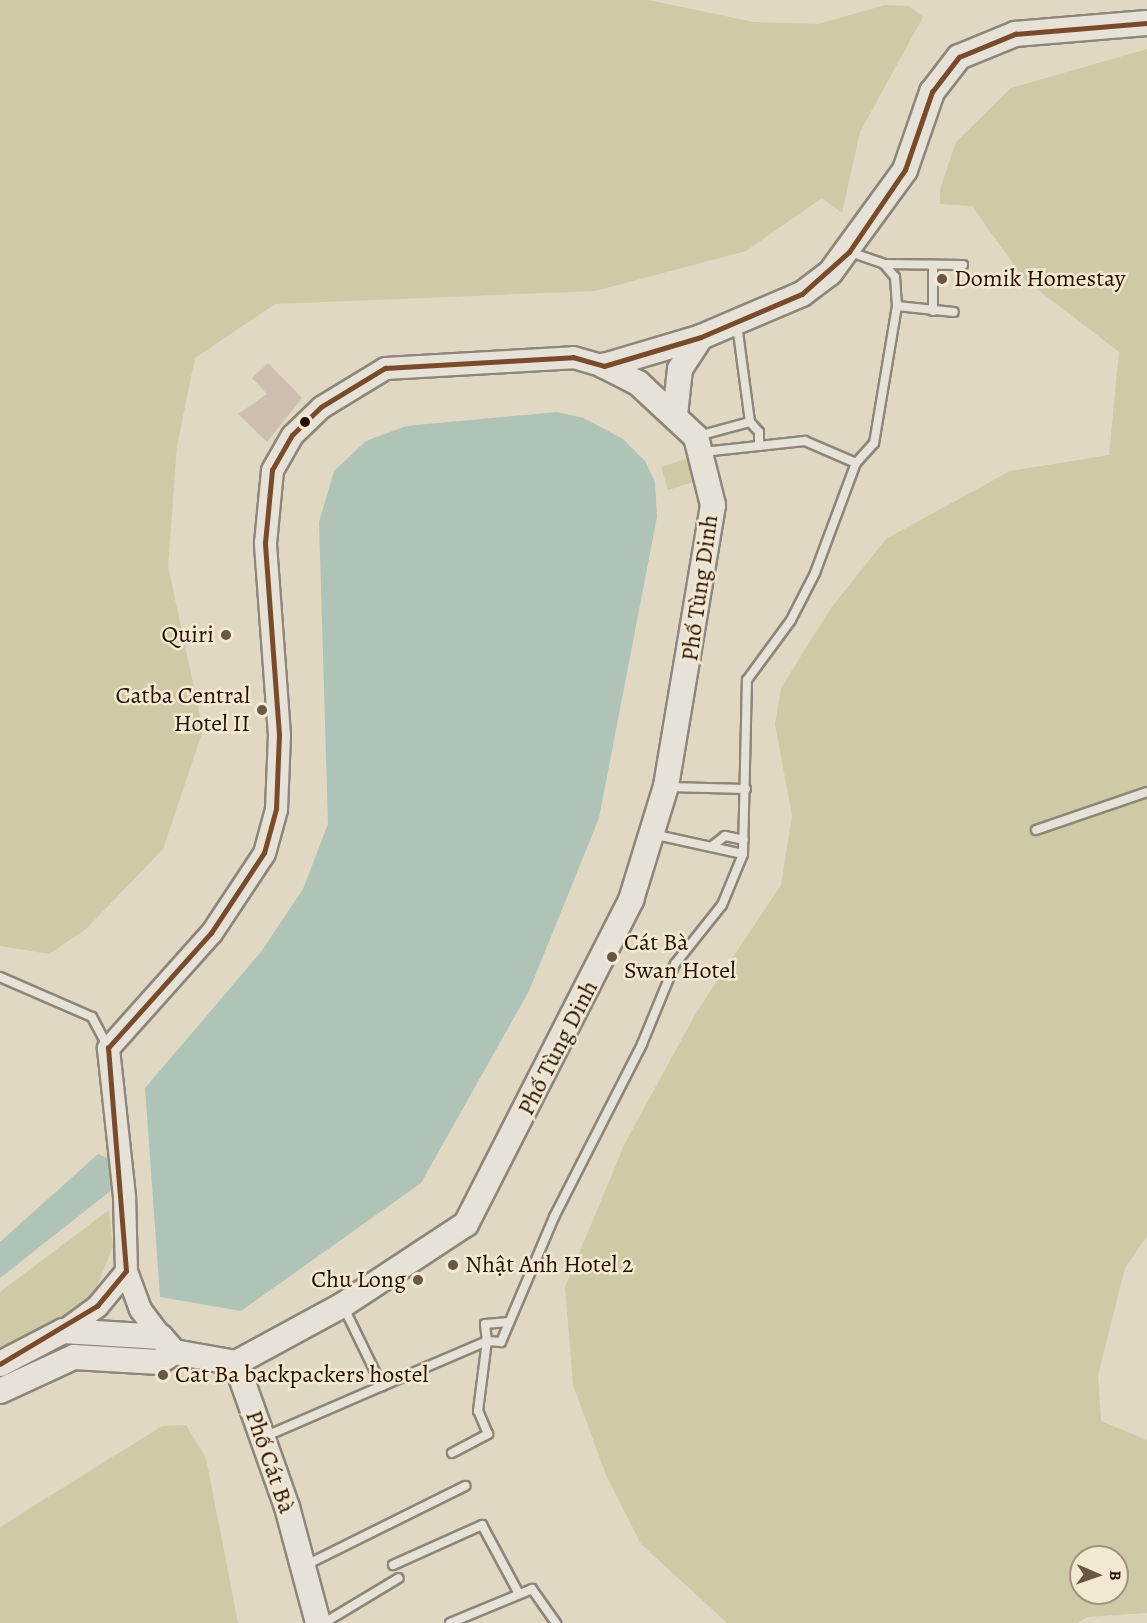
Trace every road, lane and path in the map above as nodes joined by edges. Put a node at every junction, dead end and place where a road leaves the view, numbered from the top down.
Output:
1 (1147, 23) edge
2 (849, 252) junction
3 (884, 264) junction
4 (933, 265) junction
5 (963, 265) dead end
6 (897, 306) junction
7 (933, 311) junction
8 (954, 312) dead end
9 (736, 320) junction
10 (701, 337) junction
11 (604, 366) junction
12 (675, 415) junction
13 (750, 422) junction
14 (699, 444) junction
15 (759, 446) junction
16 (856, 463) junction
17 (666, 786) junction
18 (746, 789) junction
19 (1147, 792) edge
20 (1036, 830) dead end
21 (652, 834) junction
22 (744, 840) junction
23 (711, 847) junction
24 (743, 854) junction
25 (0, 977) edge
26 (108, 1048) junction
27 (126, 1271) junction
28 (343, 1305) junction
29 (509, 1322) junction
30 (63, 1330) junction
31 (487, 1341) junction
32 (168, 1344) junction
33 (74, 1357) junction
34 (236, 1363) junction
35 (0, 1364) edge
36 (382, 1386) junction
37 (0, 1391) edge
38 (261, 1439) junction
39 (452, 1453) dead end
40 (465, 1486) dead end
41 (393, 1565) dead end
42 (303, 1566) junction
43 (399, 1578) dead end
44 (518, 1592) junction
45 (318, 1623) edge
46 (324, 1623) edge
47 (450, 1623) edge
48 (556, 1623) edge

1 - 2 main road
2 - 3 lane
2 - 9 main road
3 - 4 lane
3 - 6 lane
4 - 5 lane
4 - 7 lane
6 - 7 lane
6 - 16 lane
7 - 8 lane
9 - 10 main road
9 - 13 lane
10 - 11 main road
10 - 12 main road
11 - 12 main road
11 - 26 street
12 - 14 main road
13 - 14 lane
13 - 15 lane
14 - 15 lane
14 - 17 main road, Phố Tùng Dinh
15 - 16 lane
16 - 18 lane
17 - 18 lane
17 - 21 main road, Phố Tùng Dinh
18 - 22 lane
19 - 20 lane
21 - 23 lane
21 - 28 main road, Phố Tùng Dinh
22 - 23 lane
22 - 24 lane
23 - 24 lane
24 - 29 lane
25 - 26 lane
26 - 27 street
27 - 30 street
27 - 32 street
28 - 34 main road, Phố Tùng Dinh
28 - 36 lane
29 - 31 lane
29 - 31 lane
30 - 32 main road
30 - 33 main road
30 - 35 main road
31 - 36 lane
31 - 39 lane
32 - 33 main road
32 - 34 main road
33 - 37 main road
34 - 38 main road, Phố Cát Bà
36 - 38 lane
38 - 42 main road, Phố Cát Bà
40 - 42 lane
41 - 44 lane
42 - 45 main road, Phố Cát Bà
43 - 46 lane
44 - 47 lane
44 - 48 lane

